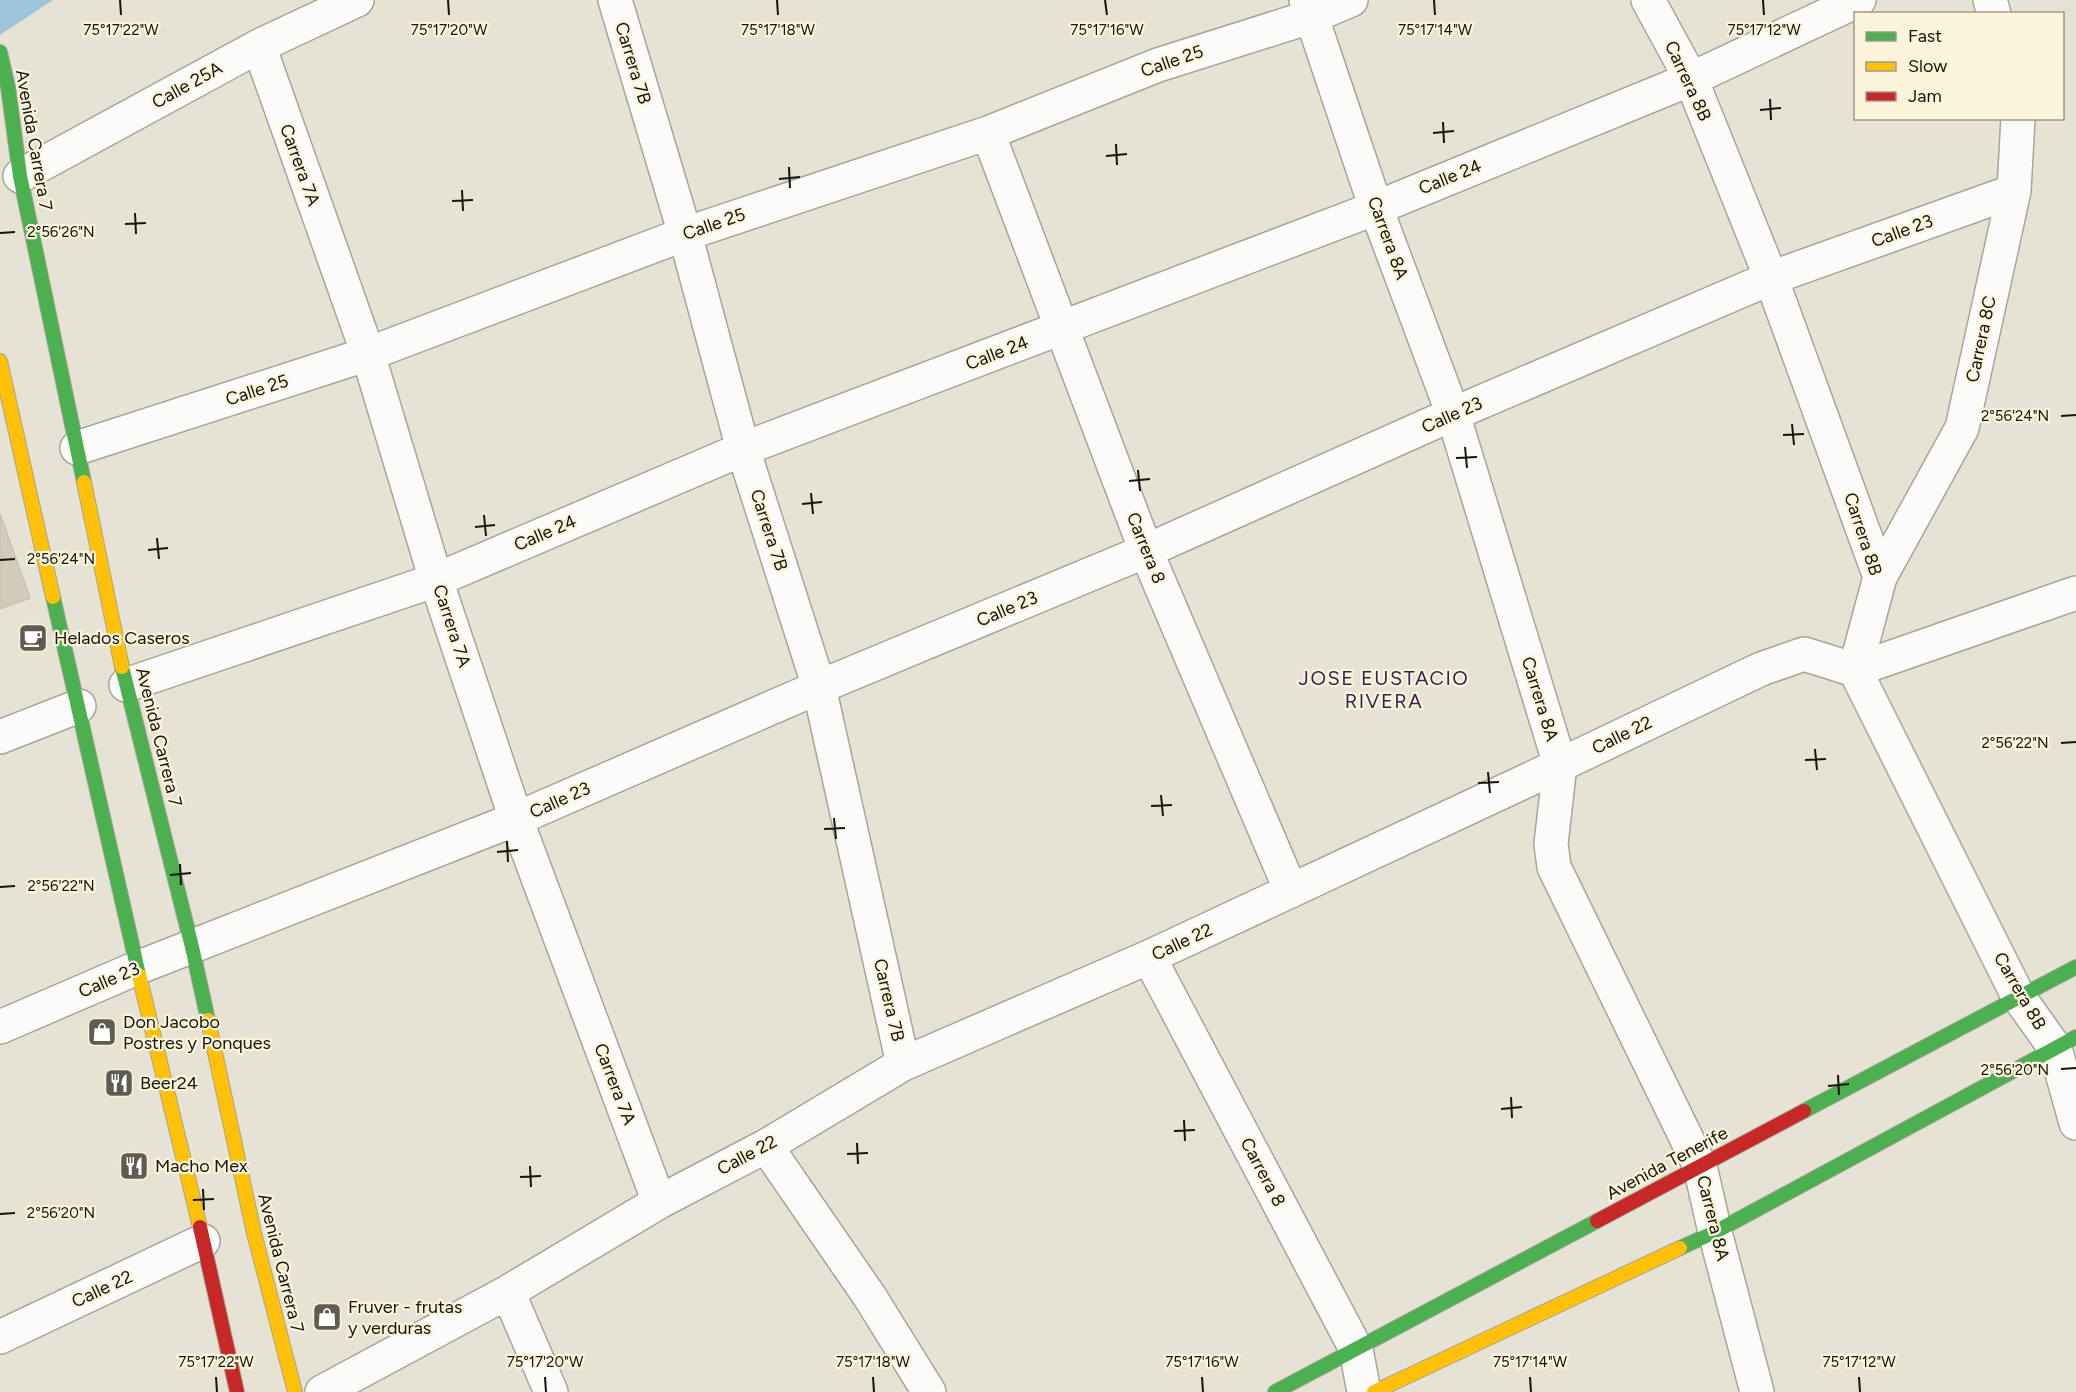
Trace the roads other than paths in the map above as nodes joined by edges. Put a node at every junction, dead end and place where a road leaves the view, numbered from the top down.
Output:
1 (357, 0) edge
2 (615, 0) edge
3 (1351, 0) edge
4 (1648, 0) edge
5 (1859, 0) edge
6 (1310, 8) edge
7 (259, 46) junction
8 (0, 52) edge
9 (1690, 79) junction
10 (2018, 120) edge
11 (988, 133) junction
12 (20, 176) junction
13 (2014, 191) junction
14 (1376, 208) junction
15 (685, 234) junction
16 (1771, 278) junction
17 (1063, 328) junction
18 (368, 354) junction
19 (0, 361) edge
20 (1452, 414) junction
21 (77, 448) junction
22 (743, 449) junction
23 (11, 453) edge
24 (1146, 551) junction
25 (1880, 577) junction
26 (436, 580) junction
27 (2076, 593) edge
28 (1855, 670) junction
29 (126, 685) junction
30 (819, 687) junction
31 (79, 706) junction
32 (0, 737) edge
33 (1560, 765) junction
34 (516, 819) junction
35 (1291, 891) junction
36 (192, 947) junction
37 (1149, 957) junction
38 (2076, 967) edge
39 (137, 968) junction
40 (2018, 996) junction
41 (0, 1027) edge
42 (2065, 1042) edge
43 (903, 1064) junction
44 (2076, 1123) edge
45 (766, 1146) junction
46 (1700, 1166) junction
47 (659, 1202) junction
48 (1715, 1232) junction
49 (203, 1241) junction
50 (508, 1292) junction
51 (0, 1337) edge
52 (1356, 1349) junction
53 (237, 1392) edge
54 (295, 1392) edge
55 (322, 1392) edge
56 (551, 1392) edge
57 (929, 1392) edge
58 (1275, 1392) edge
59 (1364, 1392) edge
60 (1374, 1392) edge
61 (1757, 1392) edge

1 - 7 street, Calle 25A
2 - 15 street, Carrera 7B
3 - 6 street, Calle 25
4 - 9 street, Carrera 8B
5 - 9 street, Calle 24
6 - 11 street, Calle 25
6 - 14 street, Carrera 8A
7 - 12 street, Calle 25A
7 - 18 street, Carrera 7A
8 - 12 main road, Avenida Carrera 7
9 - 14 street, Calle 24
9 - 16 street, Carrera 8B
10 - 13 street, Carrera 8C
11 - 15 street, Calle 25
11 - 17 street, Carrera 8
12 - 21 main road, Avenida Carrera 7
13 - 16 street, Calle 23
13 - 25 street, Carrera 8C
14 - 17 street, Calle 24
14 - 20 street, Carrera 8A
15 - 18 street, Calle 25
15 - 22 street, Carrera 7B
16 - 20 street, Calle 23
16 - 25 street, Carrera 8B
17 - 22 street, Calle 24
17 - 24 street, Carrera 8
18 - 21 street, Calle 25
18 - 26 street, Carrera 7A
19 - 23 main road
20 - 24 street, Calle 23
20 - 33 street, Carrera 8A
21 - 29 main road, Avenida Carrera 7
22 - 26 street, Calle 24
22 - 30 street, Carrera 7B
23 - 31 main road
24 - 30 street, Calle 23
24 - 35 street, Carrera 8
25 - 28 street, Carrera 8B
26 - 29 street, Calle 24
26 - 34 street, Carrera 7A
27 - 28 street
28 - 33 street, Calle 22
28 - 40 street, Carrera 8B
29 - 36 main road, Avenida Carrera 7
30 - 34 street, Calle 23
30 - 43 street, Carrera 7B
31 - 32 street
31 - 39 main road
33 - 35 street, Calle 22
33 - 46 street, Carrera 8A
34 - 36 street, Calle 23
34 - 47 street, Carrera 7A
35 - 37 street, Calle 22
36 - 39 street, Calle 23
36 - 54 main road, Avenida Carrera 7
37 - 43 street, Calle 22
37 - 52 street, Carrera 8
38 - 40 main road, Avenida Tenerife
39 - 41 street, Calle 23
39 - 49 main road
40 - 42 street, Carrera 8B
40 - 46 main road, Avenida Tenerife
42 - 44 street, Carrera 8B
42 - 48 main road
43 - 45 street, Calle 22
45 - 47 street, Calle 22
45 - 57 street
46 - 48 street, Carrera 8A
46 - 52 main road, Avenida Tenerife
47 - 50 street, Calle 22
48 - 60 main road
48 - 61 street, Carrera 8A
49 - 51 street, Calle 22
49 - 53 main road
50 - 55 street, Calle 22
50 - 56 street
52 - 58 main road, Avenida Tenerife
52 - 59 street, Carrera 8

